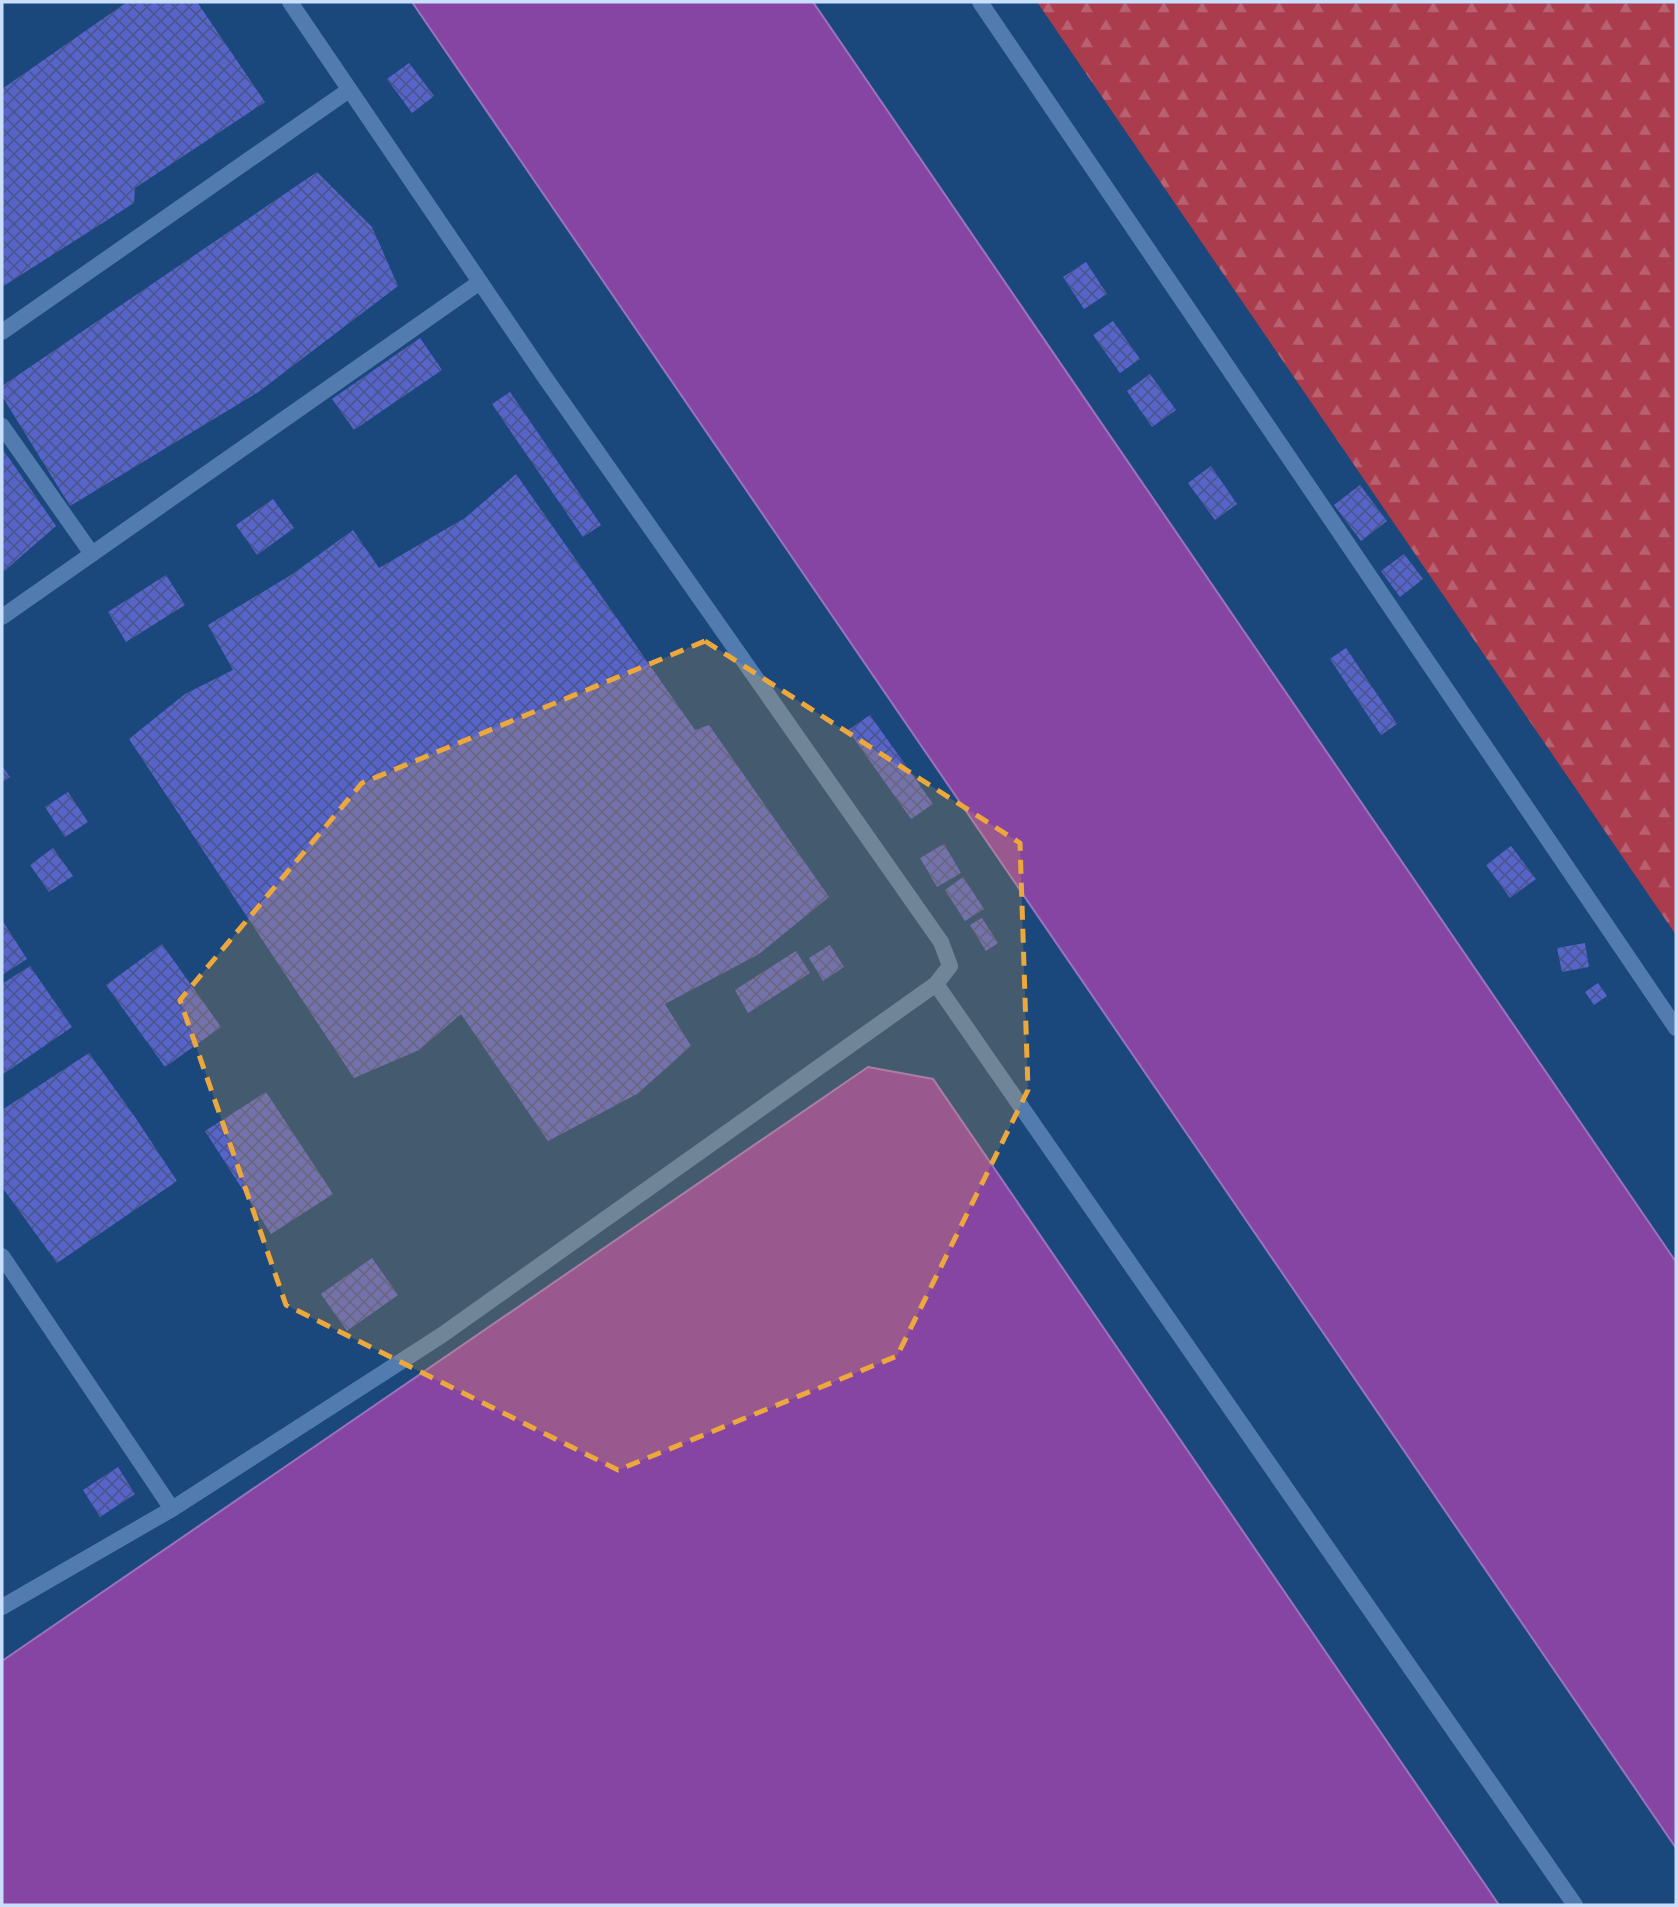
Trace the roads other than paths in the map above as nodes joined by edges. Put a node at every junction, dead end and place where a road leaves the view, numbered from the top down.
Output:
1 (290, 2) edge
2 (980, 2) edge
3 (349, 90) junction
4 (480, 282) junction
5 (2, 332) edge
6 (2, 426) edge
7 (92, 554) junction
8 (2, 617) edge
9 (936, 984) junction
10 (1676, 1028) edge
11 (2, 1256) edge
12 (172, 1509) junction
13 (2, 1607) edge
14 (1574, 1905) edge

1 - 3 lane
2 - 10 lane
3 - 4 lane
3 - 5 lane
4 - 7 lane
4 - 9 lane
6 - 7 lane
7 - 8 lane
9 - 12 lane
9 - 14 lane
11 - 12 lane
12 - 13 lane

